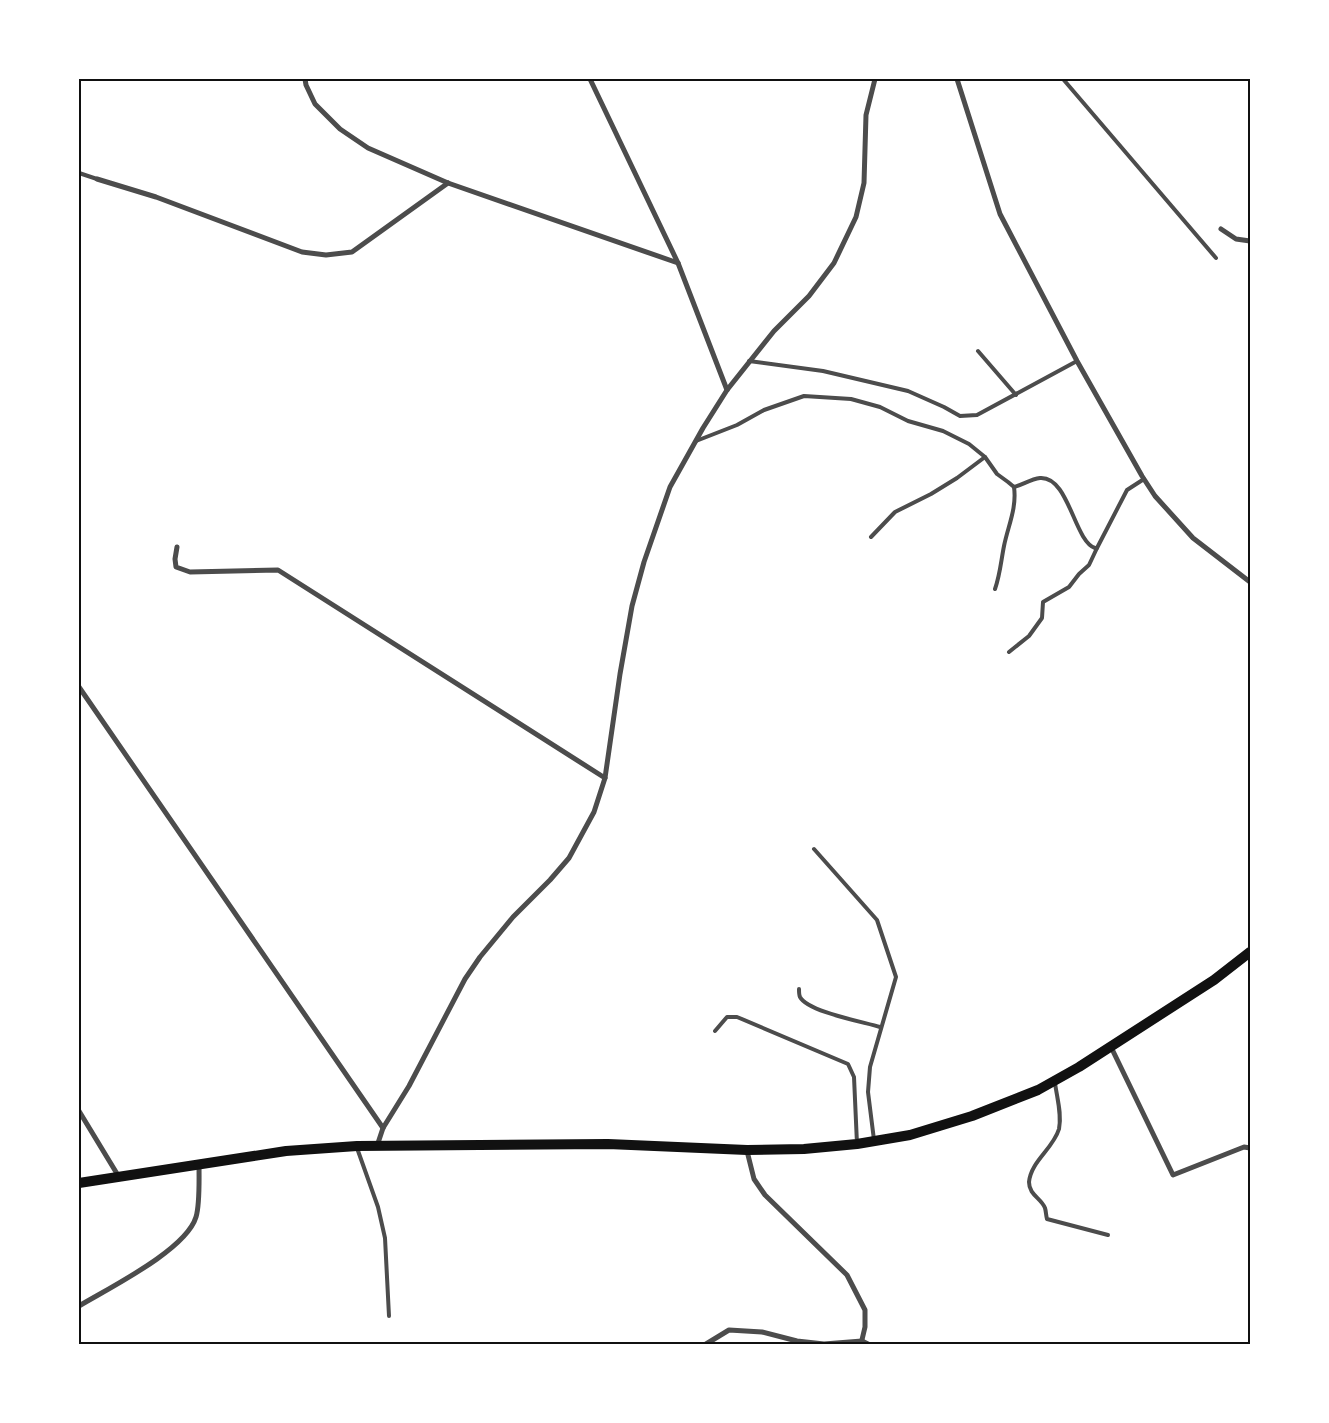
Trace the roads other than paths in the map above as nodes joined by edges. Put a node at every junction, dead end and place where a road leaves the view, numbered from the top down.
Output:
1 (305, 79) edge
2 (590, 79) edge
3 (875, 79) edge
4 (957, 79) edge
5 (1063, 79) edge
6 (79, 173) edge
7 (97, 178) joint
8 (448, 183) junction
9 (1221, 229) dead end
10 (1250, 241) edge
11 (1216, 258) dead end
12 (678, 263) junction
13 (978, 351) dead end
14 (748, 361) junction
15 (1077, 361) junction
16 (727, 390) junction
17 (1016, 395) junction
18 (696, 441) junction
19 (985, 457) junction
20 (1144, 479) junction
21 (1014, 488) junction
22 (871, 537) dead end
23 (177, 547) dead end
24 (1097, 548) junction
25 (1250, 582) edge
26 (995, 589) dead end
27 (1009, 652) dead end
28 (79, 687) edge
29 (605, 778) junction
30 (814, 849) dead end
31 (1250, 952) edge
32 (799, 990) dead end
33 (880, 1027) junction
34 (715, 1031) dead end
35 (1110, 1046) junction
36 (1054, 1081) junction
37 (79, 1111) edge
38 (383, 1128) junction
39 (874, 1142) junction
40 (857, 1144) junction
41 (357, 1146) junction
42 (377, 1147) junction
43 (1250, 1148) edge
44 (747, 1150) junction
45 (199, 1164) junction
46 (119, 1178) junction
47 (79, 1183) edge
48 (1108, 1235) dead end
49 (79, 1306) edge
50 (389, 1316) dead end
51 (861, 1342) edge
52 (706, 1344) edge
53 (868, 1344) edge

1 - 8 street
2 - 12 street
3 - 14 street
4 - 15 street
5 - 11 lane
6 - 7 lane
7 - 8 street
8 - 12 street
9 - 10 street
12 - 16 street
13 - 17 lane
14 - 16 street
14 - 17 lane
15 - 17 lane
15 - 20 street
16 - 18 street
18 - 19 lane
18 - 29 street
19 - 21 lane
19 - 22 lane
20 - 24 lane
20 - 25 street
21 - 24 lane
21 - 26 lane
23 - 29 street
24 - 27 lane
28 - 38 street
29 - 38 street
30 - 33 lane
31 - 35 main road
32 - 33 lane
33 - 39 lane
34 - 40 lane
35 - 36 main road
35 - 43 street
36 - 39 main road
36 - 48 lane
37 - 46 street
38 - 42 street
39 - 40 main road
40 - 44 main road
41 - 42 main road
41 - 45 main road
41 - 50 lane
42 - 44 main road
44 - 51 street
45 - 46 main road
45 - 49 street
46 - 47 main road
51 - 52 street
51 - 53 street

